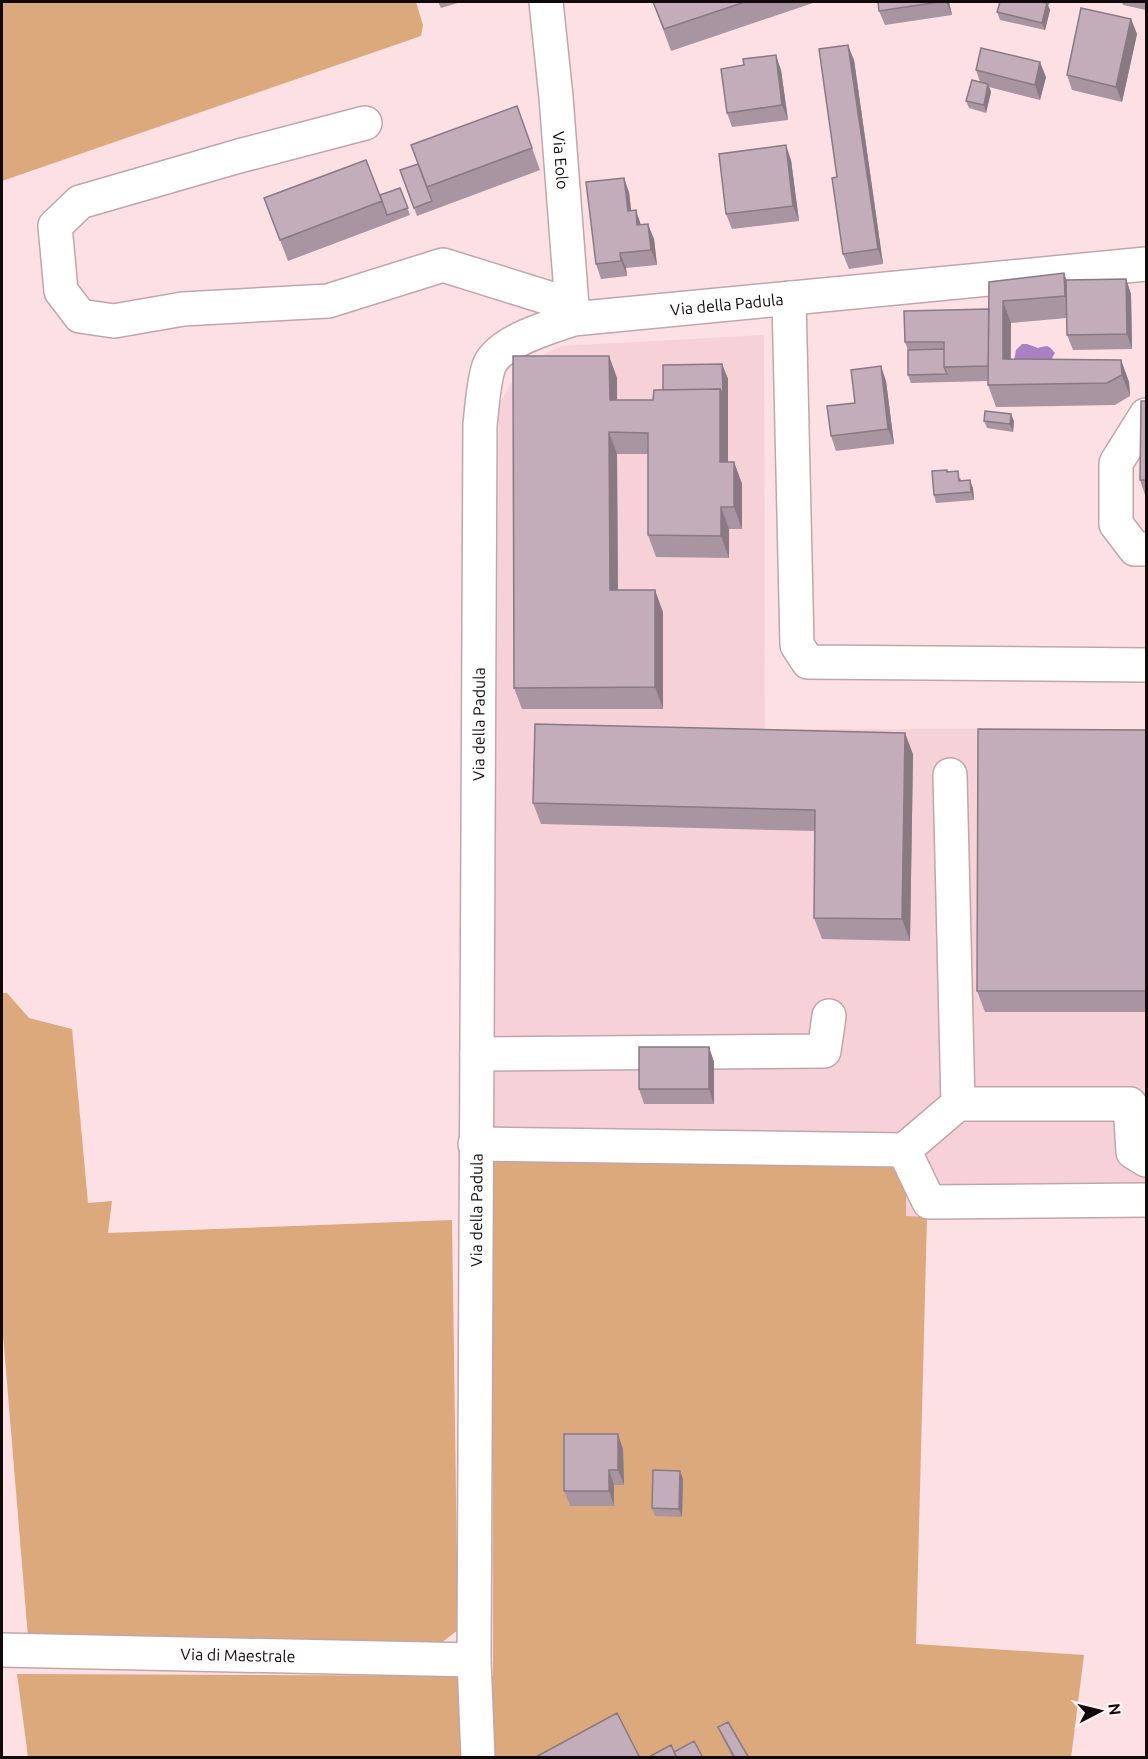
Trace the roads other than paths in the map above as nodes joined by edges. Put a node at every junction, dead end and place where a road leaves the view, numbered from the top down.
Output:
1 (546, 2) edge
2 (365, 123) dead end
3 (1146, 264) edge
4 (789, 298) junction
5 (573, 319) junction
6 (1146, 415) edge
7 (1146, 549) edge
8 (1146, 664) edge
9 (950, 774) dead end
10 (829, 1016) dead end
11 (477, 1054) junction
12 (958, 1104) junction
13 (475, 1144) junction
14 (904, 1150) junction
15 (1146, 1160) edge
16 (1146, 1200) edge
17 (2, 1650) edge
18 (474, 1660) junction
19 (478, 1758) edge

1 - 5 street, Via Eolo
2 - 5 street
3 - 4 street, Via della Padula
4 - 5 street, Via della Padula
4 - 8 street
5 - 11 street, Via della Padula
6 - 7 street
9 - 12 street
10 - 11 street
11 - 13 street, Via della Padula
12 - 14 street
12 - 15 street
13 - 14 street
13 - 18 street, Via della Padula
14 - 16 street
17 - 18 street, Via di Maestrale
18 - 19 street, Via della Padula

